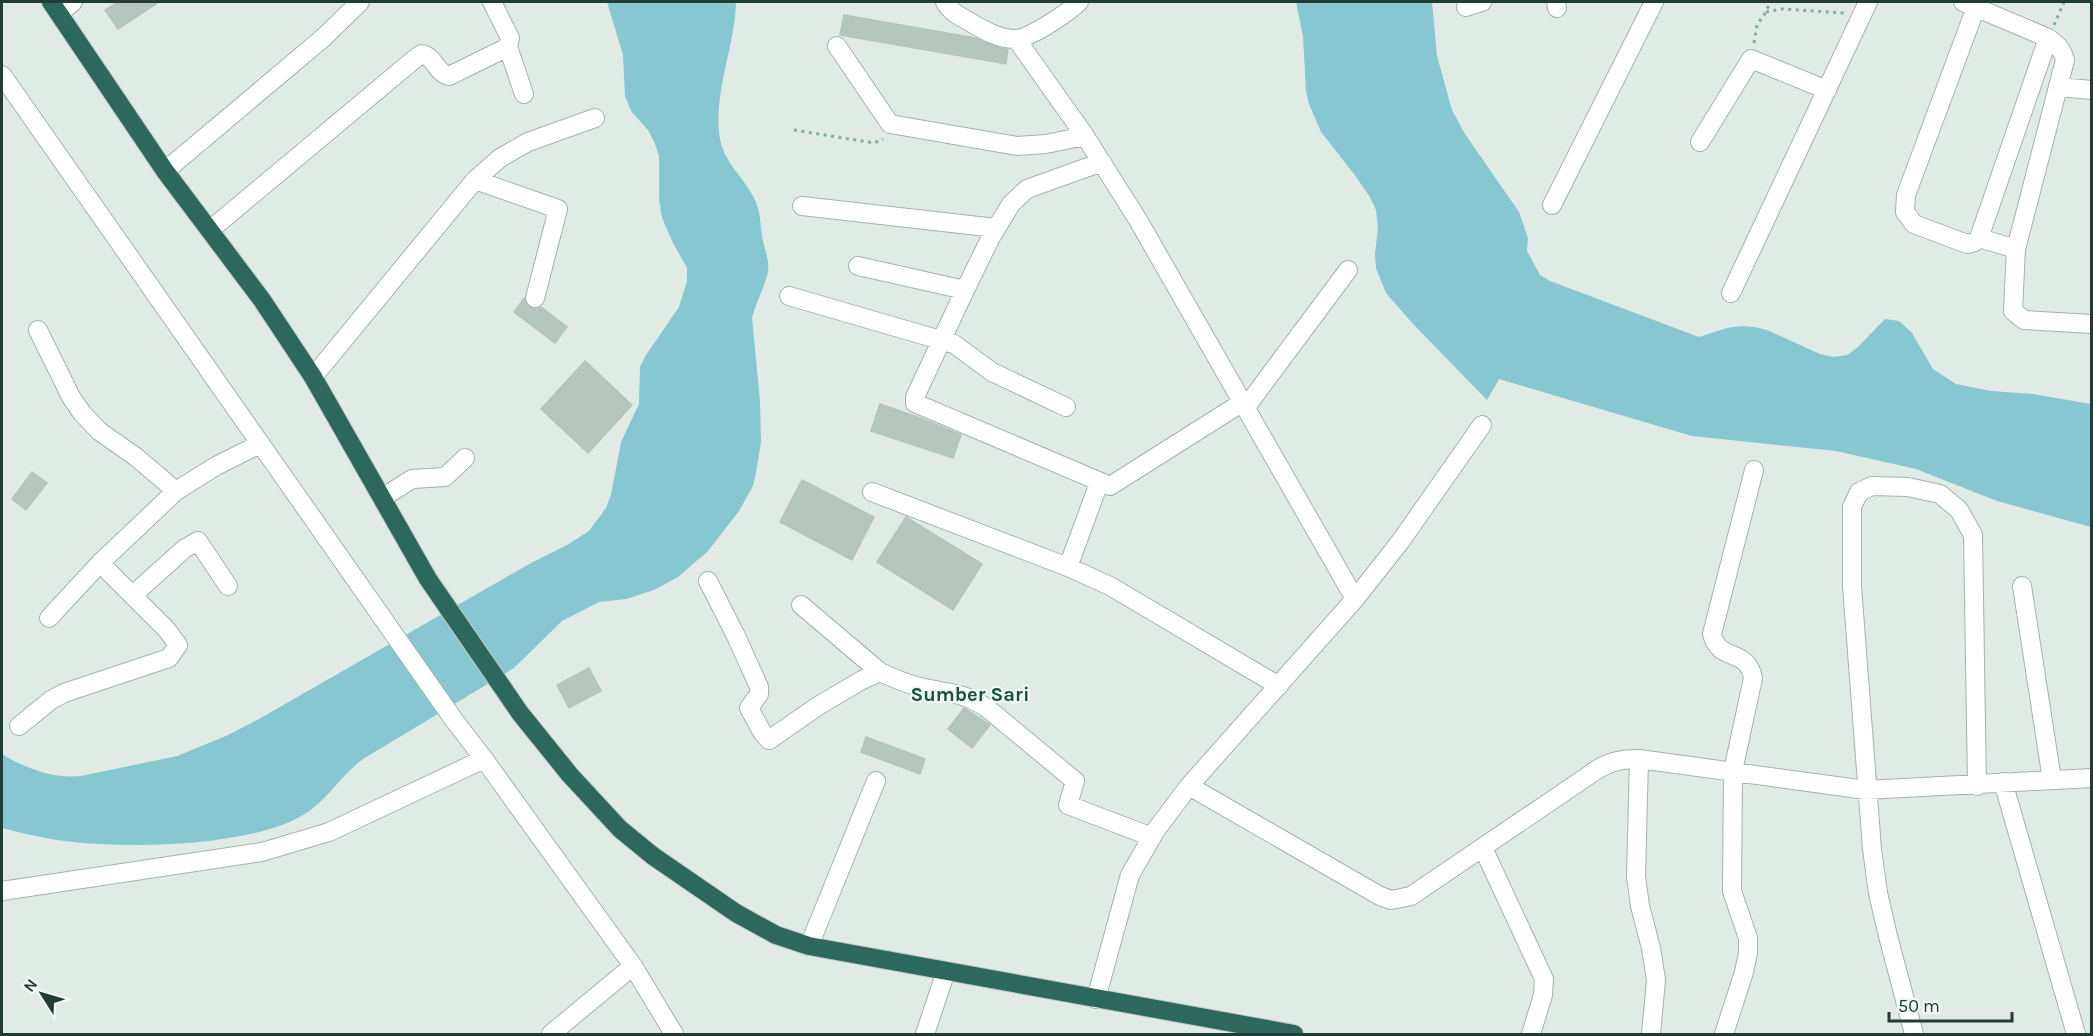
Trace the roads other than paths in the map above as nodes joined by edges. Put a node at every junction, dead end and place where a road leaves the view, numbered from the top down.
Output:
1 (360, 2) edge
2 (492, 2) edge
3 (945, 2) edge
4 (1079, 2) edge
5 (1654, 2) edge
6 (1970, 4) edge
7 (61, 5) edge
8 (1865, 8) edge
9 (2048, 38) junction
10 (1017, 40) junction
11 (837, 46) dead end
12 (508, 47) junction
13 (2, 75) edge
14 (2058, 87) junction
15 (1827, 90) junction
16 (2091, 90) edge
17 (524, 94) dead end
18 (595, 118) dead end
19 (1085, 136) junction
20 (1700, 142) dead end
21 (1102, 162) junction
22 (165, 171) junction
23 (475, 180) junction
24 (1552, 205) dead end
25 (802, 206) dead end
26 (996, 228) junction
27 (210, 230) junction
28 (1979, 238) junction
29 (2016, 249) junction
30 (858, 266) dead end
31 (1348, 270) dead end
32 (965, 290) junction
33 (1731, 292) dead end
34 (789, 297) dead end
35 (535, 298) dead end
36 (2091, 324) edge
37 (39, 330) dead end
38 (941, 339) junction
39 (313, 377) junction
40 (1244, 405) junction
41 (1066, 407) dead end
42 (1482, 425) dead end
43 (260, 444) junction
44 (465, 458) dead end
45 (1754, 470) dead end
46 (1099, 483) junction
47 (176, 491) junction
48 (872, 492) dead end
49 (382, 498) junction
50 (100, 563) junction
51 (1068, 567) junction
52 (708, 581) dead end
53 (228, 586) dead end
54 (2022, 586) dead end
55 (133, 595) junction
56 (1355, 599) junction
57 (801, 605) dead end
58 (49, 618) dead end
59 (880, 672) junction
60 (1279, 686) junction
61 (19, 726) dead end
62 (484, 759) junction
63 (1639, 759) junction
64 (1733, 771) junction
65 (2091, 778) edge
66 (2052, 780) junction
67 (876, 781) dead end
68 (2002, 782) junction
69 (1189, 786) junction
70 (1977, 786) junction
71 (1866, 790) junction
72 (1152, 837) junction
73 (1483, 848) junction
74 (2, 891) edge
75 (809, 946) junction
76 (633, 966) junction
77 (946, 971) junction
78 (1096, 999) junction
79 (551, 1035) edge
80 (674, 1035) edge
81 (925, 1035) edge
82 (1294, 1035) edge
83 (1531, 1035) edge
84 (1651, 1035) edge
85 (1724, 1035) edge
86 (1914, 1035) edge
87 (2076, 1035) edge

1 - 22 street
2 - 12 street
3 - 10 street
4 - 10 street
5 - 24 street
6 - 9 street
6 - 28 street
7 - 22 highway
8 - 15 street
9 - 14 street
9 - 28 street
10 - 19 street
11 - 19 street
12 - 17 street
12 - 27 street
13 - 43 street
14 - 16 street
14 - 29 street
15 - 20 street
15 - 33 street
18 - 23 street
19 - 21 street
21 - 26 street
21 - 40 street
22 - 27 highway
23 - 35 street
23 - 39 street
25 - 26 street
26 - 32 street
27 - 39 highway
28 - 29 street
29 - 36 street
30 - 32 street
31 - 40 street
32 - 38 street
34 - 38 street
37 - 47 street
38 - 41 street
38 - 46 street
39 - 49 highway
40 - 46 street
40 - 56 street
42 - 56 street
43 - 47 street
43 - 62 street
44 - 49 street
45 - 64 street
46 - 51 street
47 - 50 street
48 - 51 street
49 - 75 highway
50 - 55 street
50 - 58 street
51 - 60 street
52 - 59 street
53 - 55 street
54 - 66 street
55 - 61 street
56 - 60 street
57 - 59 street
59 - 72 street
60 - 69 street
62 - 74 street
62 - 76 street
63 - 64 street
63 - 73 street
63 - 84 street
64 - 71 street
64 - 85 street
65 - 66 street
66 - 68 street
67 - 75 street
68 - 70 street
68 - 87 street
69 - 72 street
69 - 73 street
70 - 71 street
70 - 71 street
71 - 86 street
72 - 78 street
73 - 83 street
75 - 77 highway
76 - 79 street
76 - 80 street
77 - 78 highway
77 - 81 street
78 - 82 highway

